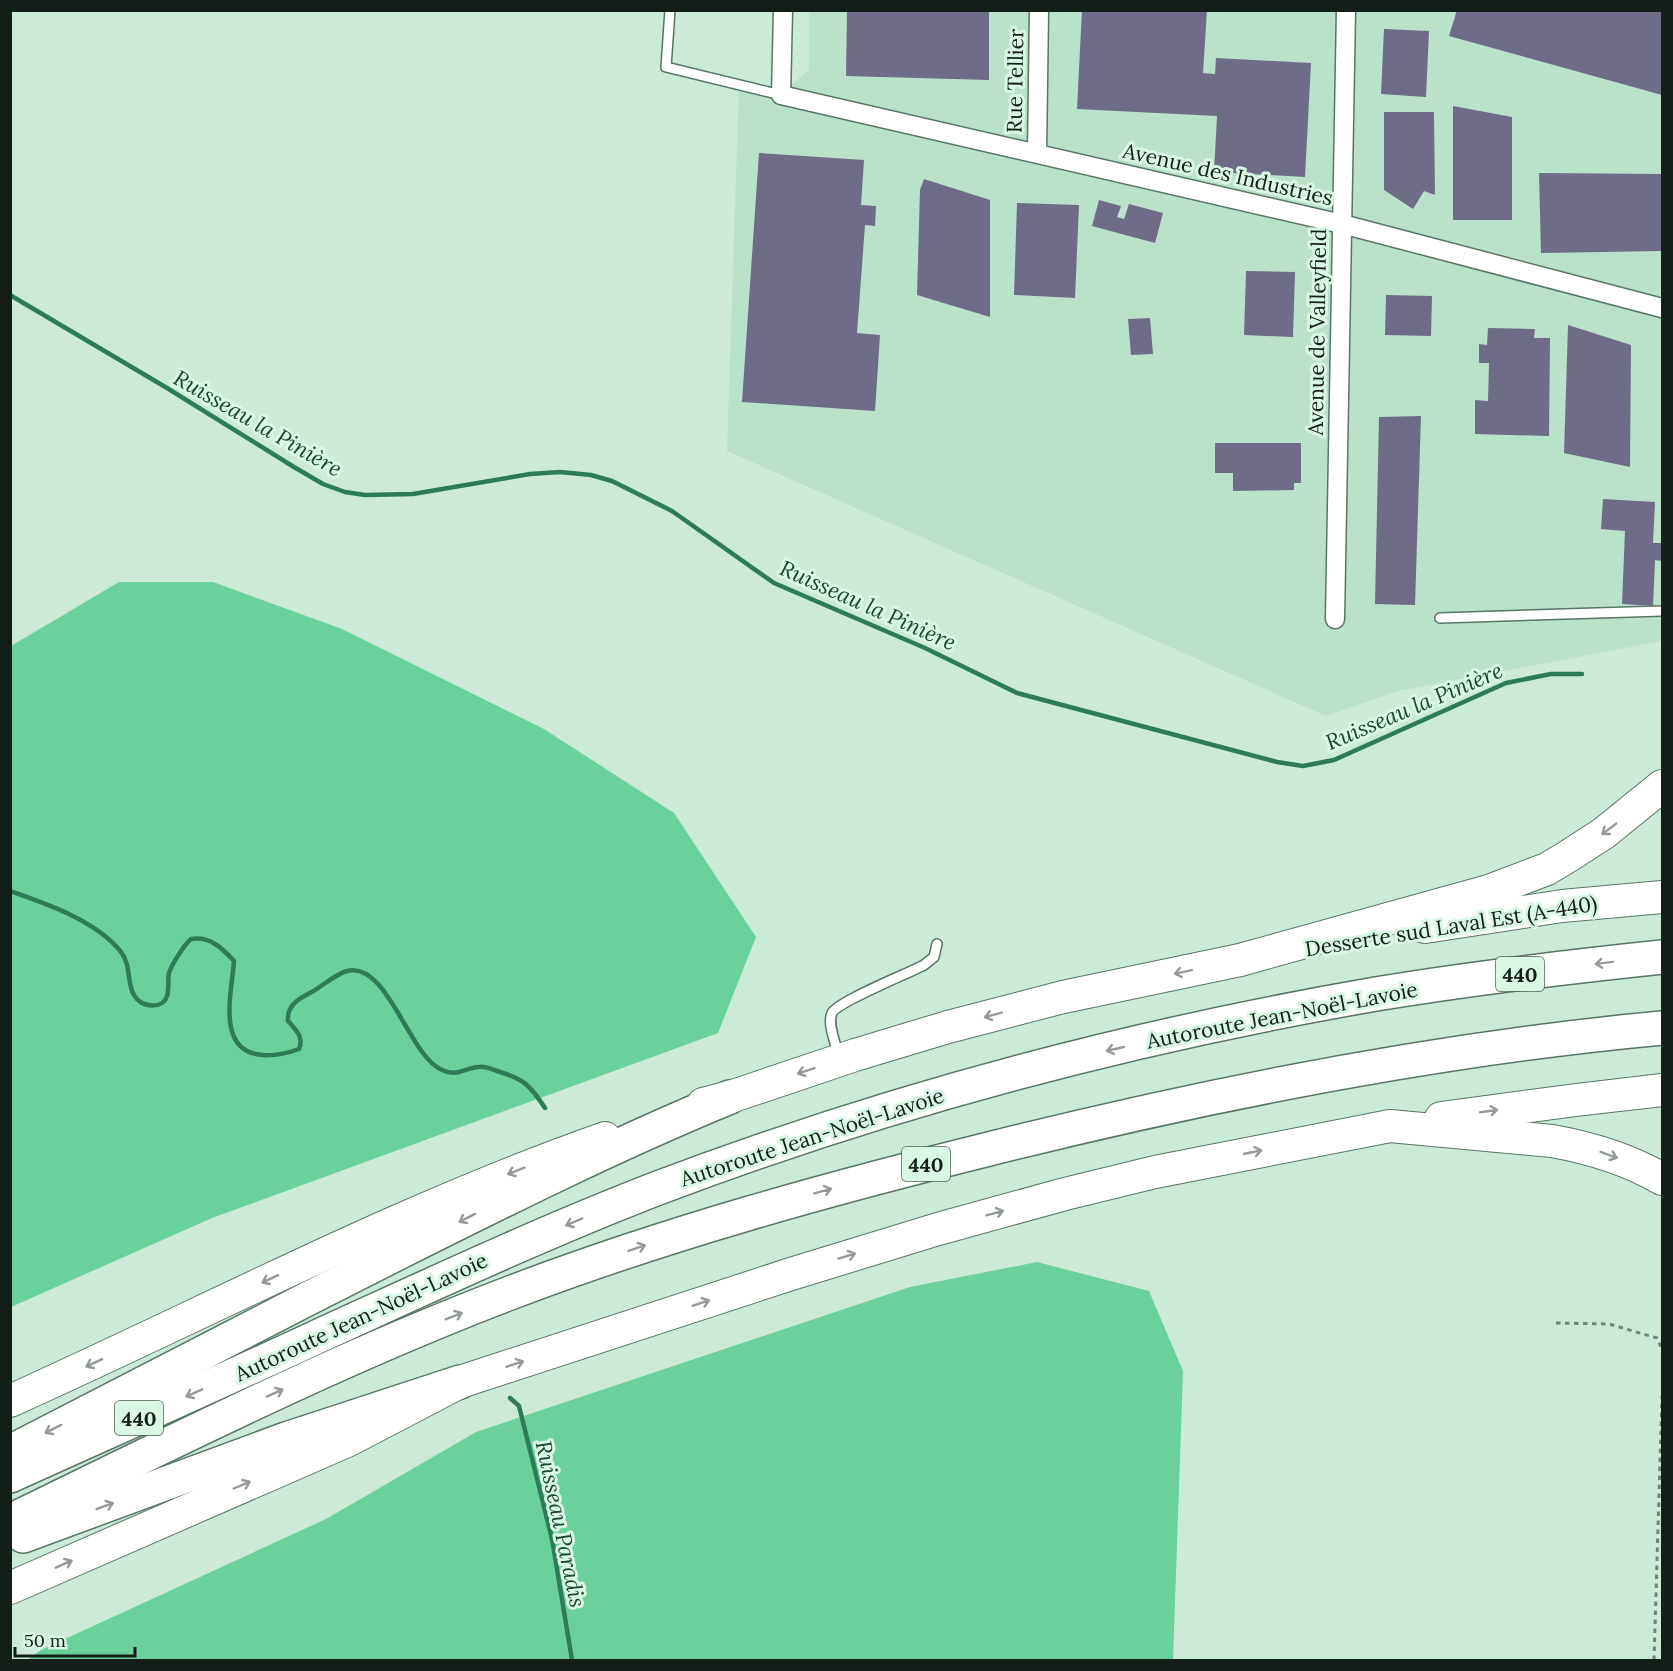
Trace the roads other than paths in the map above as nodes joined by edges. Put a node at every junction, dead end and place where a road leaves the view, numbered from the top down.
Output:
1 (670, 10) edge
2 (783, 10) edge
3 (1039, 10) edge
4 (1346, 10) edge
5 (781, 94) junction
6 (1036, 153) junction
7 (1342, 224) junction
8 (1662, 308) edge
9 (1662, 611) edge
10 (1440, 618) dead end
11 (1335, 619) dead end
12 (1662, 786) edge
13 (1662, 897) edge
14 (937, 944) dead end
15 (1662, 957) edge
16 (1240, 960) junction
17 (1662, 1028) edge
18 (840, 1060) junction
19 (1662, 1090) edge
20 (730, 1097) junction
21 (1390, 1126) junction
22 (1662, 1179) edge
23 (460, 1382) junction
24 (10, 1401) edge
25 (10, 1452) edge
26 (10, 1476) edge
27 (10, 1521) edge
28 (10, 1540) edge
29 (10, 1588) edge

1 - 5 lane
2 - 5 street
3 - 6 street, Rue Tellier
4 - 7 street, Avenue de Valleyfield
5 - 6 street, Avenue des Industries
6 - 7 street, Avenue des Industries
7 - 8 street, Avenue des Industries
7 - 11 street, Avenue de Valleyfield
9 - 10 lane
12 -> 16 highway
13 - 16 highway, Desserte sud Laval Est (A-440)
14 - 18 lane
15 -> 26 highway, Autoroute Jean-Noël-Lavoie / 440
16 -> 18 highway
27 -> 17 highway, Autoroute Jean-Noël-Lavoie / 440
18 -> 20 highway
21 -> 19 highway
20 -> 24 highway
20 -> 25 highway
21 -> 22 highway
23 -> 21 highway
28 -> 23 highway
29 -> 23 highway

